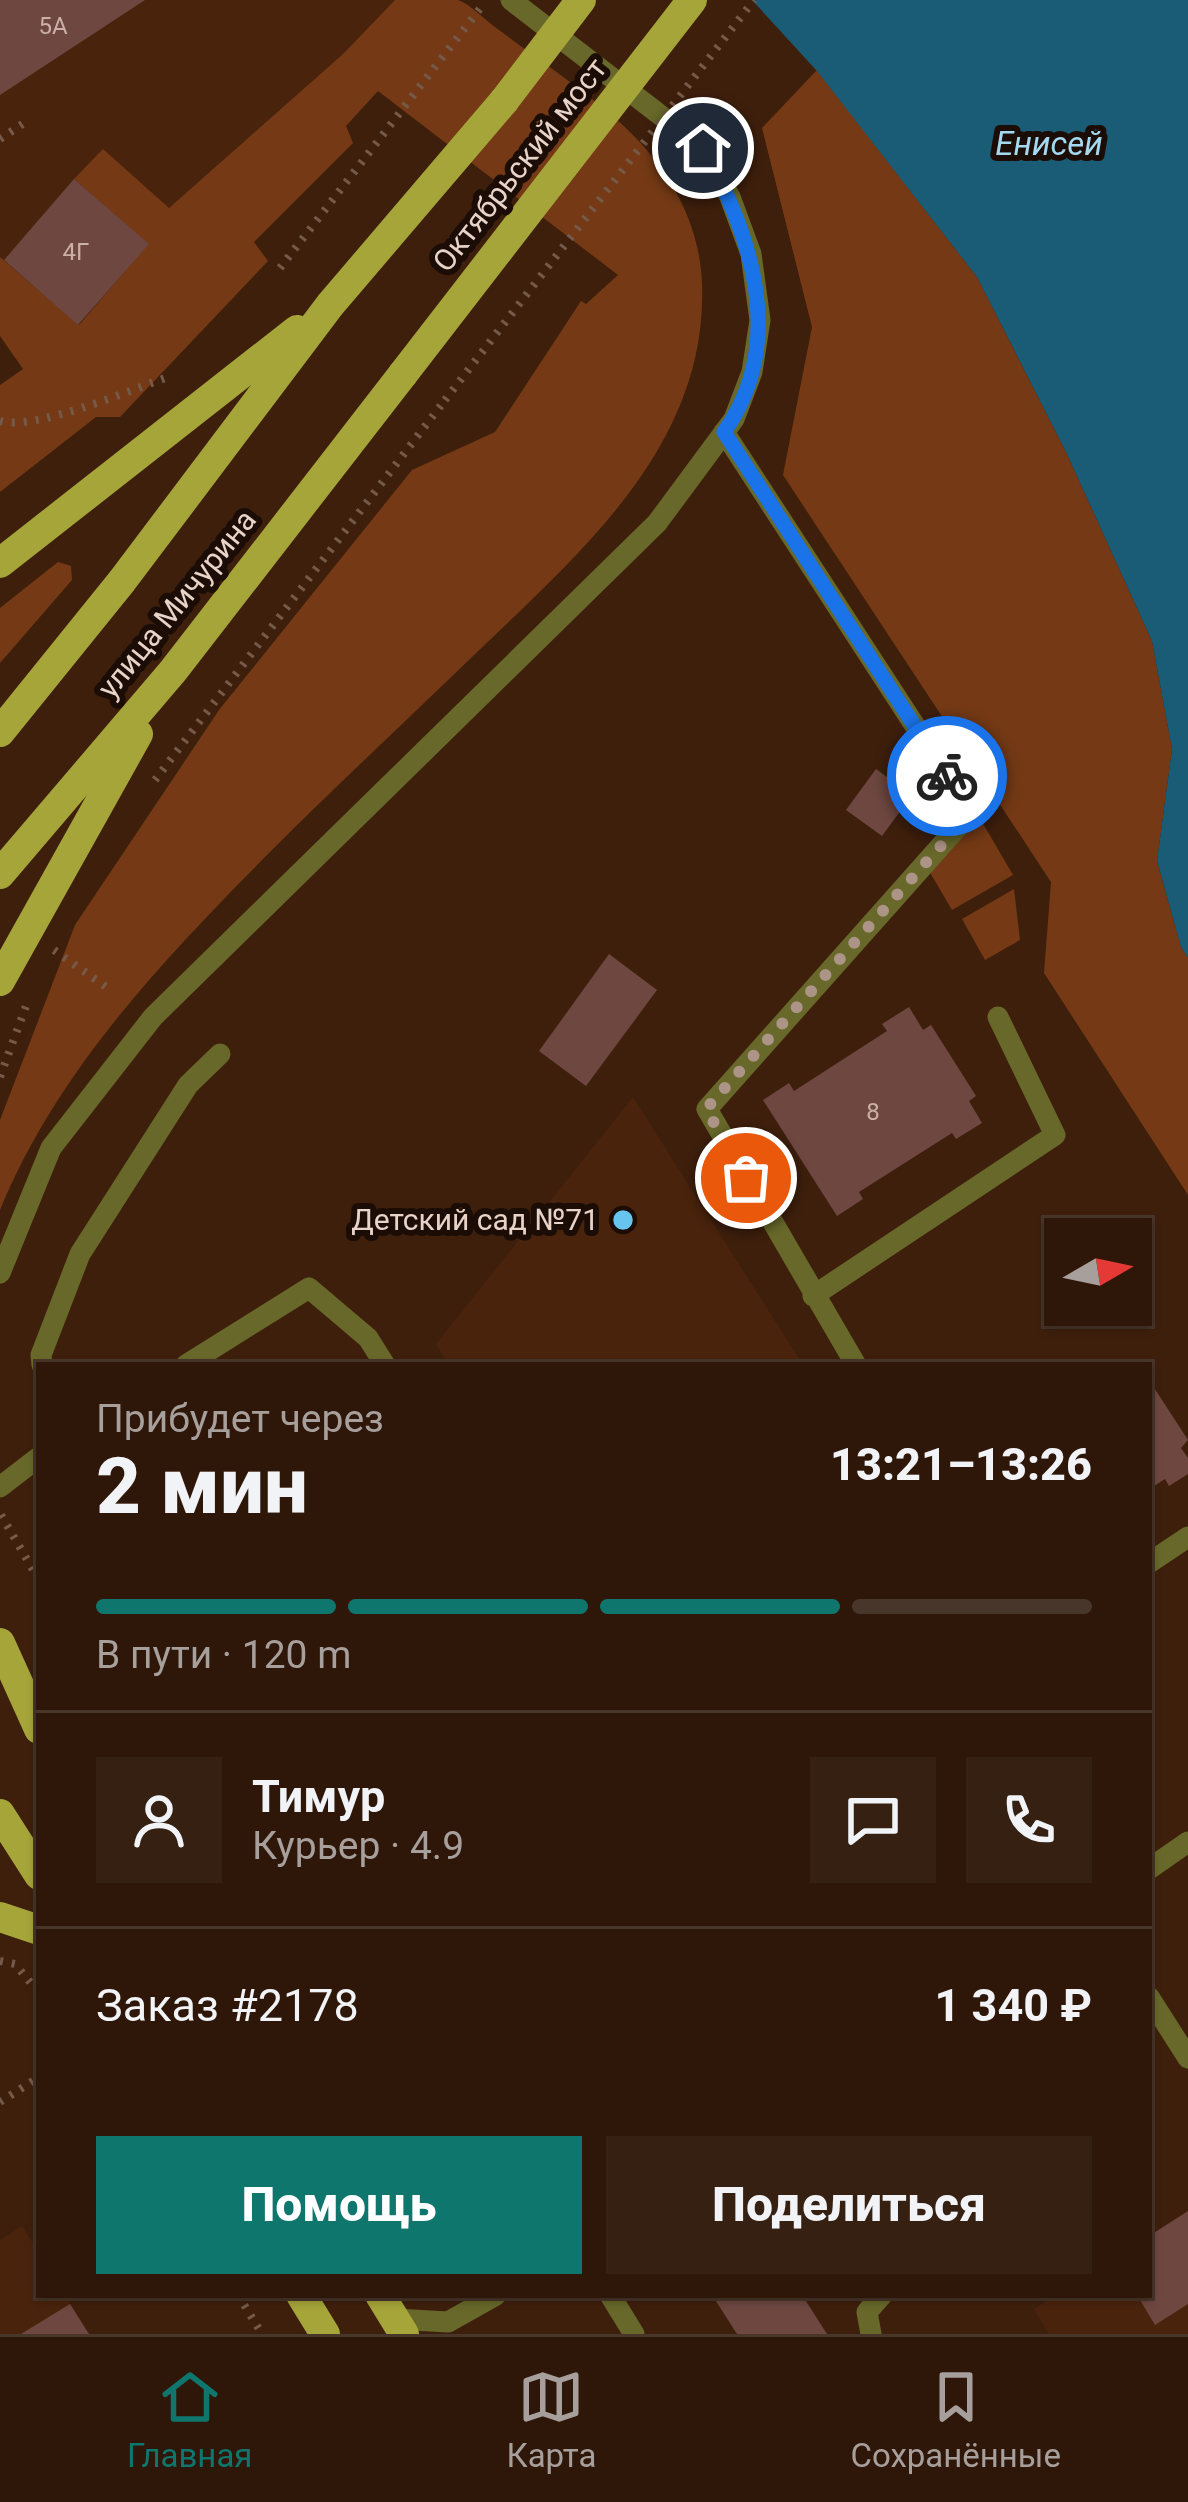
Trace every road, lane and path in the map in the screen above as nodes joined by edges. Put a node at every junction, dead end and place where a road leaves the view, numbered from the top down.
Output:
1 (486, 0) edge
2 (511, 0) edge
3 (580, 0) edge
4 (692, 0) edge
5 (754, 0) edge
6 (30, 119) dead end
7 (0, 139) edge
8 (280, 268) dead end
9 (330, 304) junction
10 (404, 374) joint
11 (171, 376) dead end
12 (0, 421) edge
13 (724, 432) junction
14 (0, 563) edge
15 (173, 671) junction
16 (0, 731) edge
17 (153, 782) dead end
18 (0, 874) edge
19 (40, 968) dead end
20 (0, 981) edge
21 (106, 987) dead end
22 (32, 989) dead end
23 (998, 1017) dead end
24 (220, 1054) dead end
25 (0, 1077) edge
26 (0, 1273) edge
27 (813, 1296) junction
28 (42, 1362) edge
29 (191, 1362) edge
30 (383, 1362) edge
31 (854, 1362) edge
32 (36, 1459) edge
33 (0, 1487) edge
34 (0, 1514) edge
35 (1188, 1537) edge
36 (1152, 1561) edge
37 (36, 1575) edge
38 (0, 1643) edge
39 (36, 1723) edge
40 (0, 1814) edge
41 (1188, 1842) edge
42 (1153, 1858) edge
43 (36, 1870) edge
44 (0, 1917) edge
45 (36, 1929) edge
46 (0, 1961) edge
47 (36, 1989) edge
48 (1152, 2001) edge
49 (1188, 2057) edge
50 (36, 2079) edge
51 (0, 2102) edge
52 (240, 2298) edge
53 (303, 2298) edge
54 (491, 2298) edge
55 (612, 2298) edge
56 (880, 2298) edge
57 (387, 2320) edge
58 (262, 2334) edge
59 (326, 2334) edge
60 (634, 2334) edge
61 (871, 2334) edge

1 - 8 path
2 - 13 lane
3 - 9 main road, Октябрьский мост, bridge
4 - 10 main road, Октябрьский мост, bridge
5 - 17 path, bridge
6 - 7 path
9 - 14 main road
9 - 16 main road, улица Мичурина
10 - 15 main road, улица Мичурина
11 - 12 path
13 - 26 lane
13 - 27 lane
15 - 18 main road, улица Мичурина
15 - 20 main road
19 - 21 path
22 - 25 path
23 - 27 lane
24 - 28 lane
27 - 31 lane
29 - 30 lane
32 - 33 lane
34 - 37 path
35 - 36 lane
38 - 39 main road
40 - 43 main road
41 - 42 lane
44 - 45 main road
46 - 47 path
48 - 49 lane
50 - 51 path
52 - 58 path
53 - 59 main road
54 - 57 lane
55 - 60 lane
56 - 61 lane

